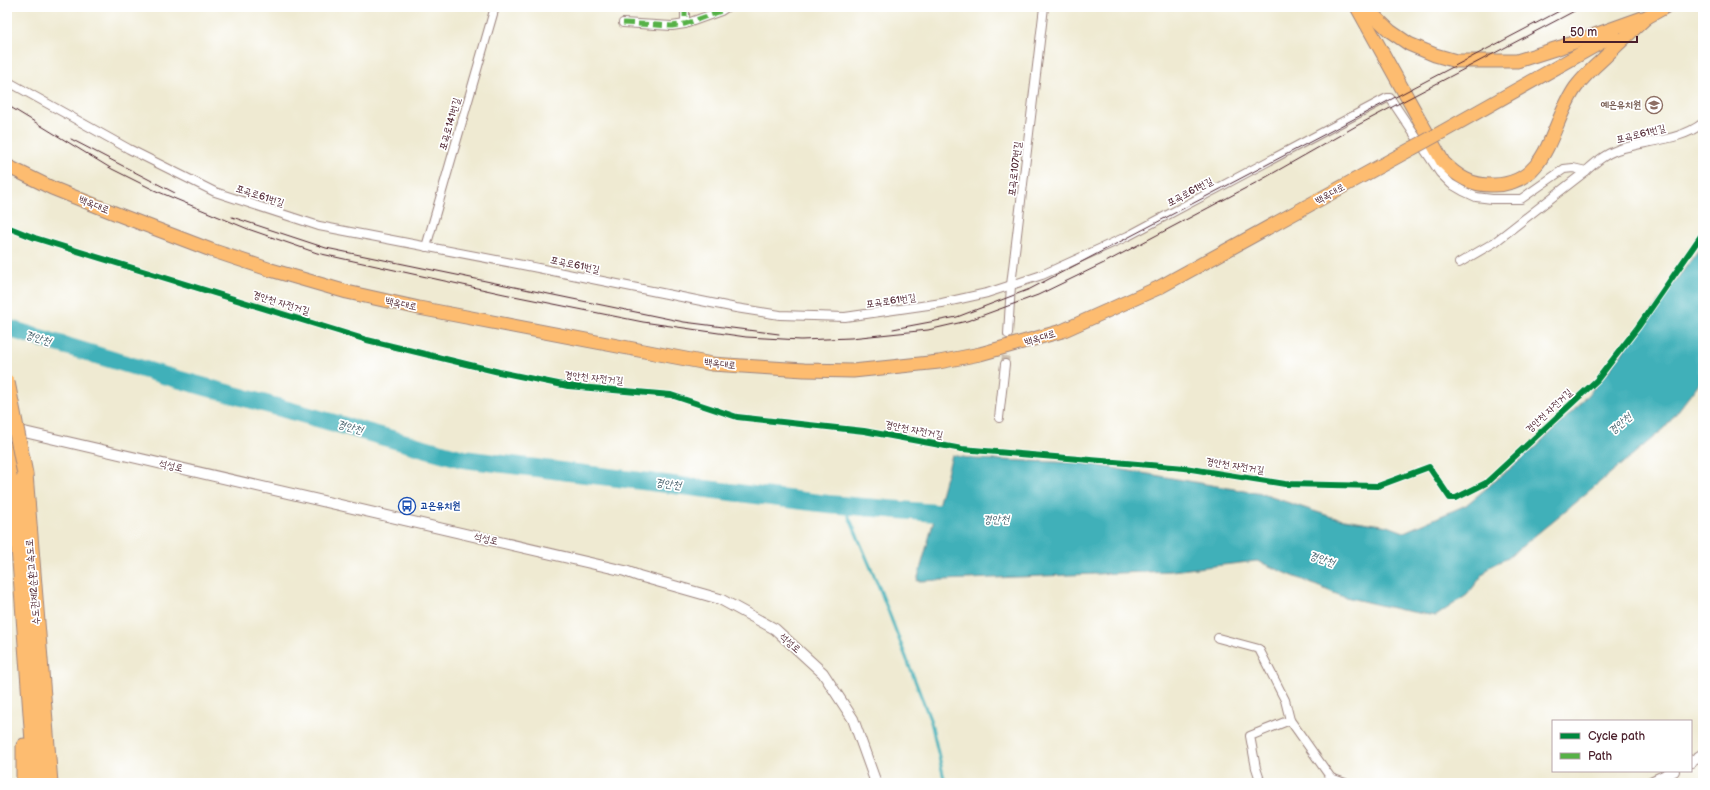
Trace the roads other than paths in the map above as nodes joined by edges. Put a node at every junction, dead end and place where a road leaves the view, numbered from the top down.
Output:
1 (495, 7) edge
2 (685, 7) edge
3 (1044, 7) edge
4 (1357, 7) edge
5 (1366, 7) edge
6 (1665, 7) edge
7 (724, 9) edge
8 (1648, 16) junction
9 (623, 23) dead end
10 (685, 24) junction
11 (7, 81) edge
12 (1703, 123) edge
13 (7, 166) edge
14 (1586, 171) junction
15 (426, 247) junction
16 (1459, 263) dead end
17 (1011, 285) junction
18 (1008, 334) tunnel mouth
19 (1005, 364) tunnel mouth
20 (7, 382) edge
21 (1000, 418) dead end
22 (7, 428) edge
23 (7, 449) edge
24 (18, 472) junction
25 (27, 636) junction
26 (1218, 638) dead end
27 (1290, 720) junction
28 (1703, 754) edge
29 (1692, 762) edge
30 (1672, 772) edge
31 (1330, 781) edge
32 (24, 783) edge
33 (36, 783) edge
34 (50, 783) edge
35 (876, 783) edge
36 (1261, 783) edge
37 (1345, 783) edge
38 (1649, 783) edge

1 - 15 street, 포곡로141번길
2 - 10 street
3 - 17 street, 포곡로107번길
4 - 8 main road
5 - 8 main road
6 - 8 main road
7 - 10 street
8 - 13 main road, 백옥대로, bridge
9 - 10 street
11 - 15 street, 포곡로61번길
12 - 14 street, 포곡로61번길
14 - 16 street
14 - 17 street, 포곡로61번길
15 - 17 street, 포곡로61번길
17 - 18 street, 포곡로107번길
19 - 21 street
20 - 24 highway, 수도권제2순환고속도로, bridge
22 - 35 street, 석성로
23 - 24 highway, 수도권제2순환고속도로
24 - 25 highway, 수도권제2순환고속도로
24 - 34 highway, 수도권제2순환고속도로
25 - 32 highway
25 - 33 highway, 수도권제2순환고속도로
26 - 27 street
27 - 31 street
27 - 36 street
28 - 29 street
30 - 38 street
31 - 37 street

